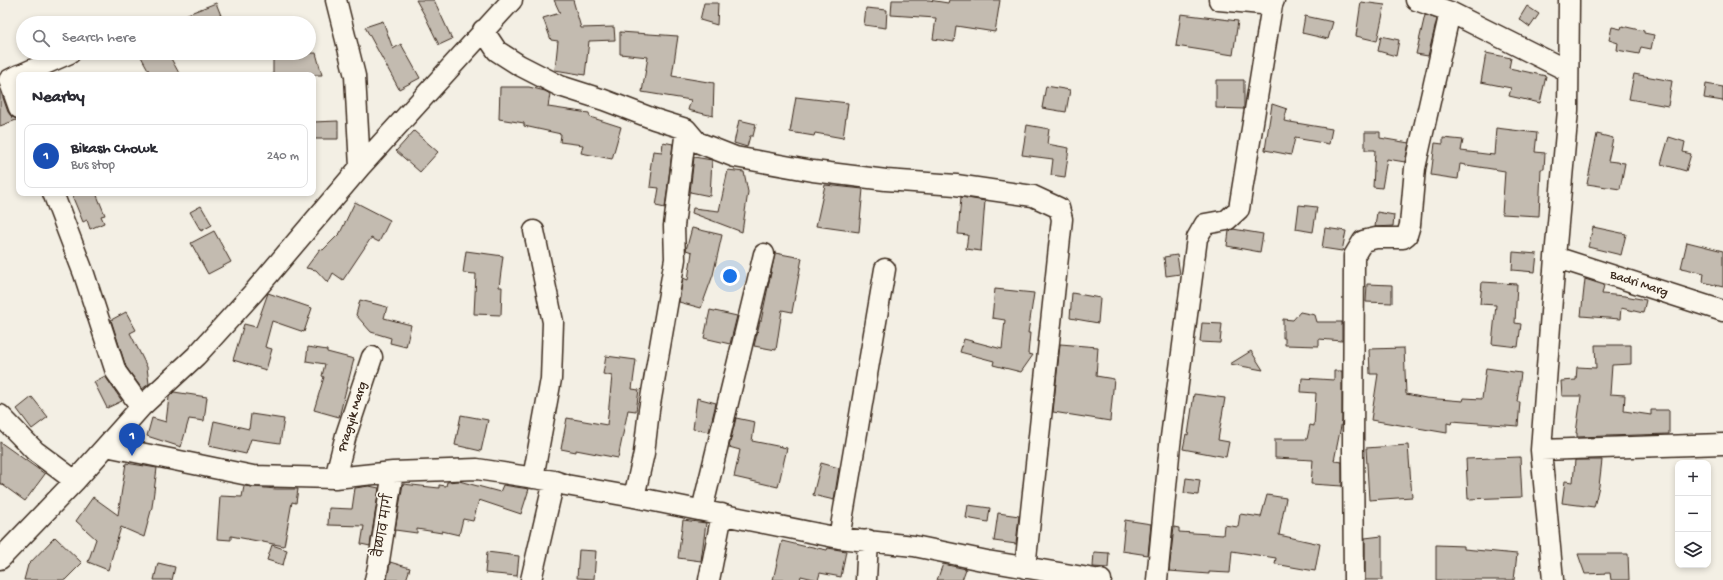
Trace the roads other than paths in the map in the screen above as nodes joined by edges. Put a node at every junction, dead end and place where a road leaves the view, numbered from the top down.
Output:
1 (336, 0) edge
2 (512, 0) edge
3 (1219, 0) edge
4 (1416, 0) edge
5 (1569, 0) edge
6 (1273, 3) edge
7 (1450, 12) junction
8 (483, 30) junction
9 (54, 60) edge
10 (1568, 71) junction
11 (26, 72) edge
12 (16, 76) edge
13 (16, 100) edge
14 (686, 129) junction
15 (360, 167) junction
16 (54, 196) edge
17 (534, 231) dead end
18 (764, 254) dead end
19 (1555, 257) junction
20 (885, 269) dead end
21 (1723, 311) edge
22 (372, 357) dead end
23 (141, 407) junction
24 (0, 415) edge
25 (1723, 444) edge
26 (106, 446) junction
27 (1541, 450) junction
28 (393, 472) junction
29 (335, 478) junction
30 (533, 478) junction
31 (75, 481) junction
32 (554, 481) junction
33 (634, 497) junction
34 (702, 510) junction
35 (722, 514) junction
36 (839, 538) junction
37 (868, 540) junction
38 (0, 560) edge
39 (1026, 568) junction
40 (375, 580) edge
41 (531, 580) edge
42 (709, 580) edge
43 (866, 580) edge
44 (1101, 580) edge
45 (1157, 580) edge
46 (1354, 580) edge
47 (1553, 580) edge

1 - 15 street
2 - 8 street
3 - 6 street
4 - 7 street
5 - 10 street
6 - 45 street
7 - 10 street
7 - 46 street
8 - 14 street
8 - 15 street
9 - 11 street
10 - 19 street
12 - 13 street
14 - 33 street
14 - 39 street
15 - 23 street
16 - 23 street
17 - 30 street
18 - 34 street
19 - 21 street, Badri Marg
19 - 27 street
20 - 36 street
22 - 29 street, Pragyik Marg
23 - 26 street
24 - 31 street
25 - 27 street
26 - 29 street
26 - 31 street
27 - 47 street
28 - 29 street
28 - 30 street
28 - 40 street, वैष्णव मार्ग
30 - 32 street
31 - 38 street
32 - 33 street
32 - 41 street
33 - 34 street
34 - 35 street
35 - 36 street
35 - 42 street
36 - 37 street
37 - 39 street
37 - 43 street
39 - 44 street

